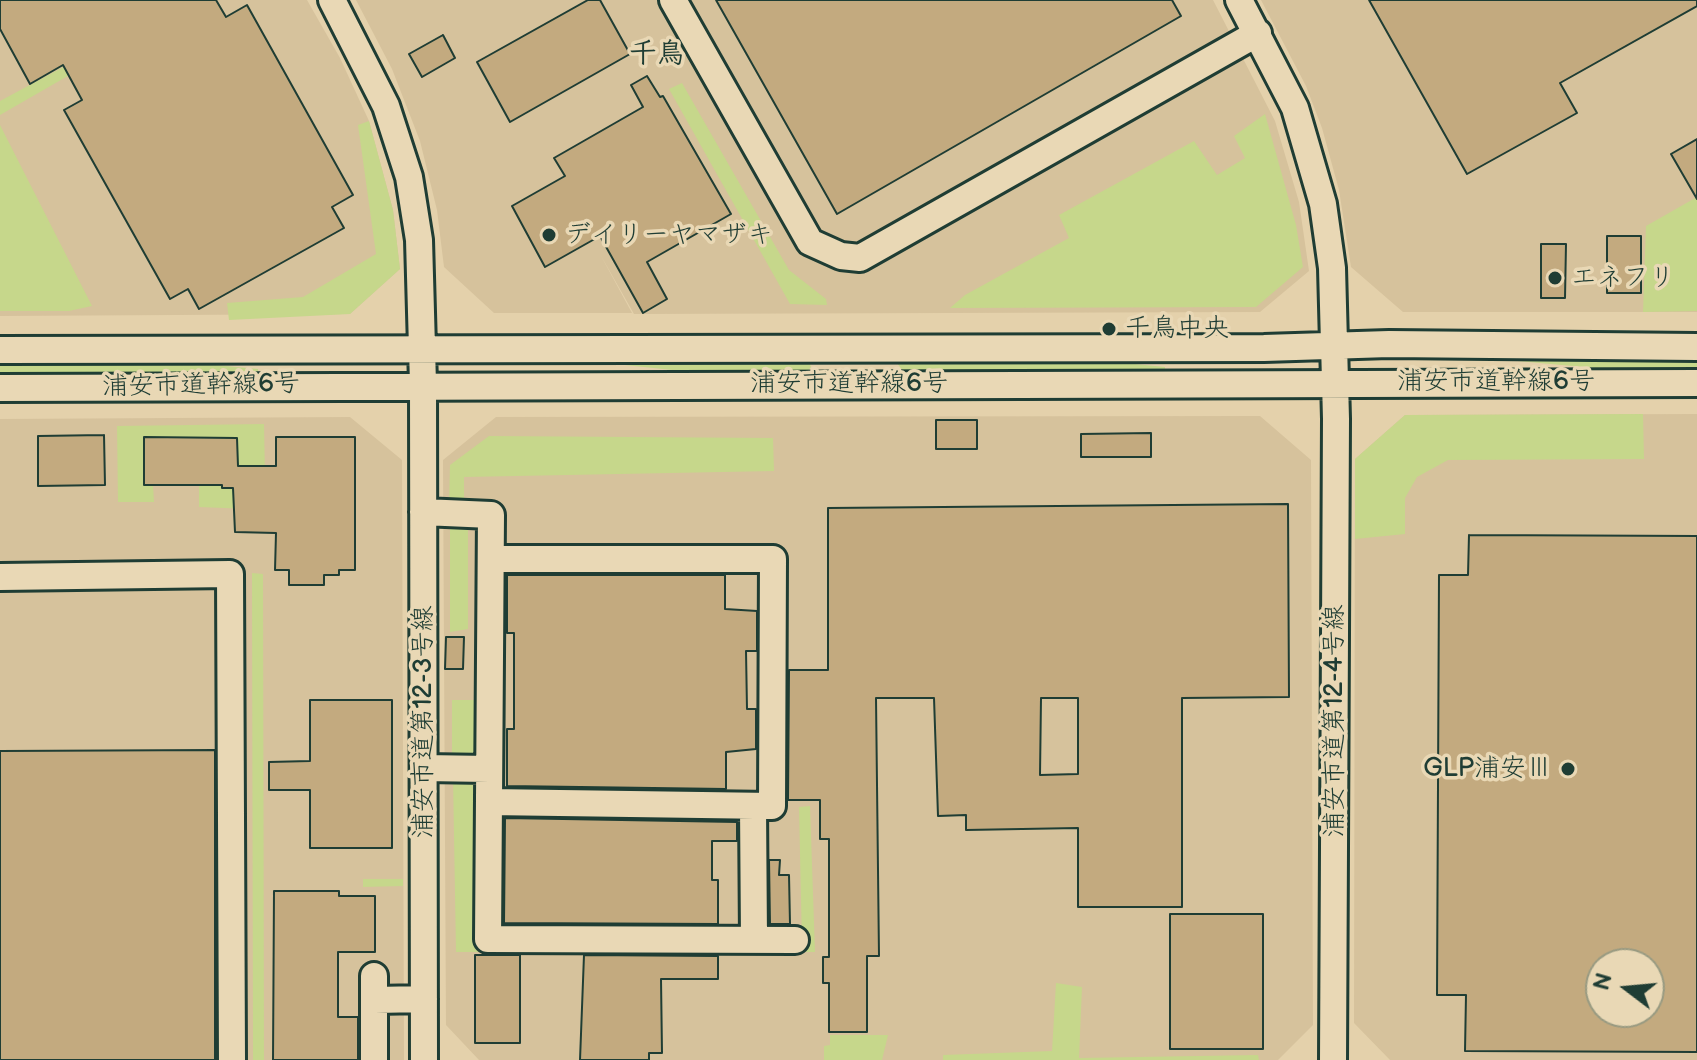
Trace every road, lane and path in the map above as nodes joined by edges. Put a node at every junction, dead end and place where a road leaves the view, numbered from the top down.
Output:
1 (332, 0) edge
2 (673, 0) edge
3 (1239, 0) edge
4 (1258, 33) junction
5 (1334, 346) junction
6 (1697, 347) edge
7 (422, 348) junction
8 (0, 350) edge
9 (1334, 382) junction
10 (1697, 383) edge
11 (423, 384) junction
12 (0, 388) edge
13 (423, 512) junction
14 (491, 559) junction
15 (0, 577) edge
16 (424, 768) junction
17 (489, 769) junction
18 (489, 802) junction
19 (753, 806) junction
20 (754, 940) junction
21 (795, 940) dead end
22 (424, 999) junction
23 (232, 1060) edge
24 (374, 1060) edge
25 (424, 1060) edge
26 (1333, 1060) edge

1 - 7 street, 浦安市道第12-3号線
2 - 4 street
3 - 4 street, 浦安市道第12-4号線
4 - 5 street, 浦安市道第12-4号線
5 - 6 street, 浦安市道幹線6号
5 - 7 street, 浦安市道幹線6号
5 - 9 street, 浦安市道第12-4号線
7 - 8 street, 浦安市道幹線6号
7 - 11 street, 浦安市道第12-3号線
9 - 10 street, 浦安市道幹線6号
9 - 11 street, 浦安市道幹線6号
9 - 26 street, 浦安市道第12-4号線
11 - 12 street, 浦安市道幹線6号
11 - 13 street, 浦安市道第12-3号線
13 - 14 street
13 - 16 street, 浦安市道第12-3号線
14 - 17 street
14 - 19 street
15 - 23 street
16 - 17 street
16 - 22 street, 浦安市道第12-3号線
17 - 18 street
18 - 19 street
18 - 20 street
19 - 20 street
20 - 21 street
22 - 24 street
22 - 25 street, 浦安市道第12-3号線

